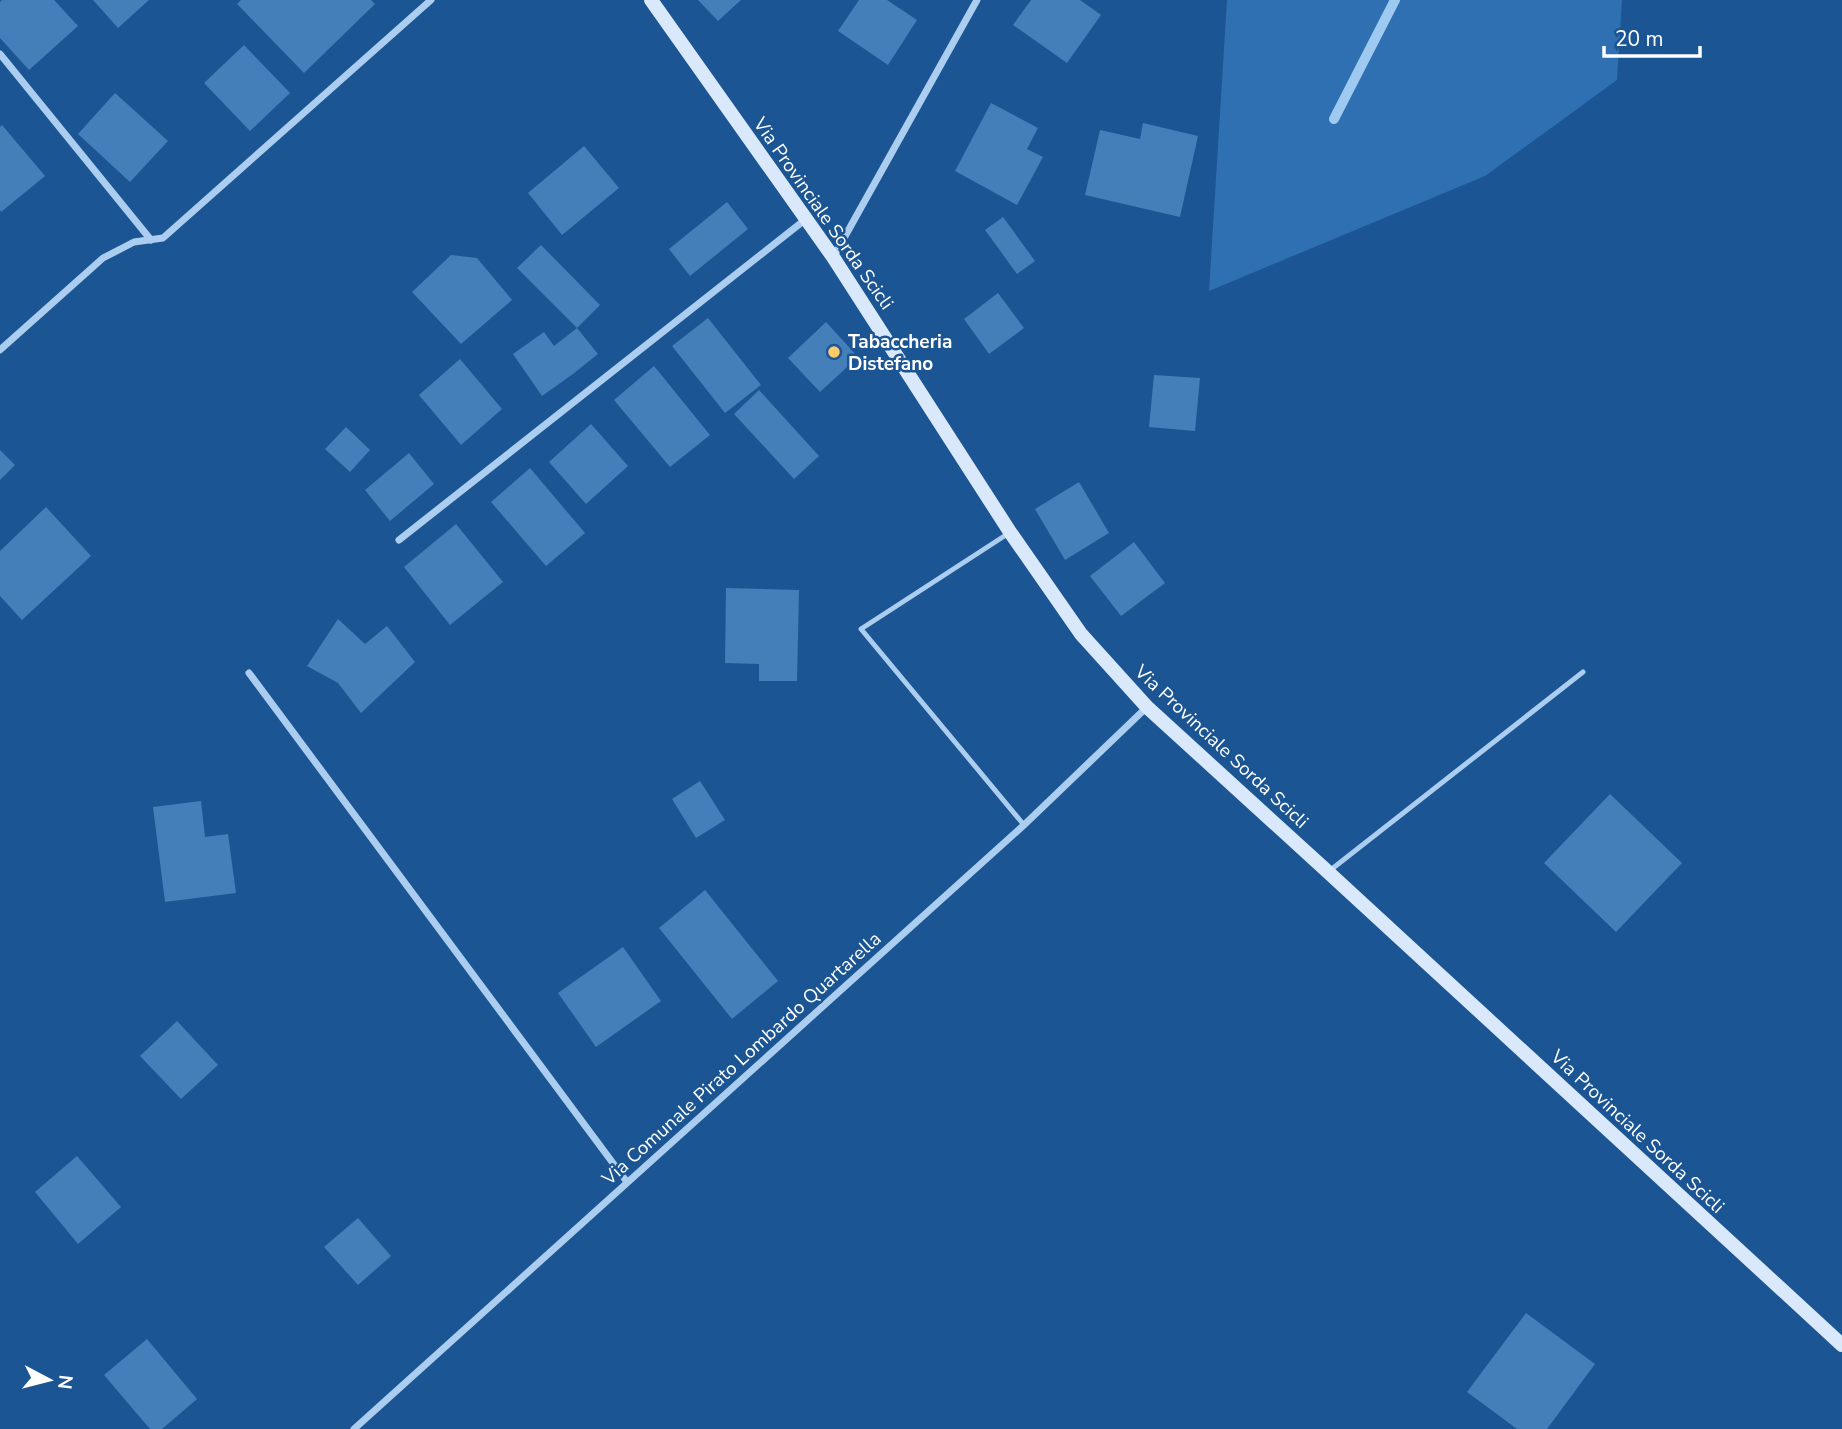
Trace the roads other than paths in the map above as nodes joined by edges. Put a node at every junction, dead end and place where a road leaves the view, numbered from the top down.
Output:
1 (431, 0) edge
2 (651, 0) edge
3 (977, 0) edge
4 (0, 54) edge
5 (806, 219) junction
6 (151, 240) junction
7 (833, 257) junction
8 (0, 350) edge
9 (1010, 532) junction
10 (399, 540) dead end
11 (1583, 672) dead end
12 (249, 673) dead end
13 (1147, 707) junction
14 (1024, 825) junction
15 (1328, 872) junction
16 (627, 1182) junction
17 (1842, 1345) edge
18 (354, 1429) edge

1 - 6 street
2 - 5 main road, Via Provinciale Sorda Scicli
3 - 7 street
4 - 6 street
5 - 7 main road, Via Provinciale Sorda Scicli
5 - 10 street
6 - 8 street
7 - 9 main road, Via Provinciale Sorda Scicli
9 - 13 main road, Via Provinciale Sorda Scicli
9 - 14 lane
11 - 15 lane
12 - 16 street
13 - 14 street, Via Comunale Pirato Lombardo Quartarella
13 - 15 main road, Via Provinciale Sorda Scicli
14 - 16 street, Via Comunale Pirato Lombardo Quartarella
15 - 17 main road, Via Provinciale Sorda Scicli
16 - 18 street, Via Comunale Pirato Lombardo Quartarella

